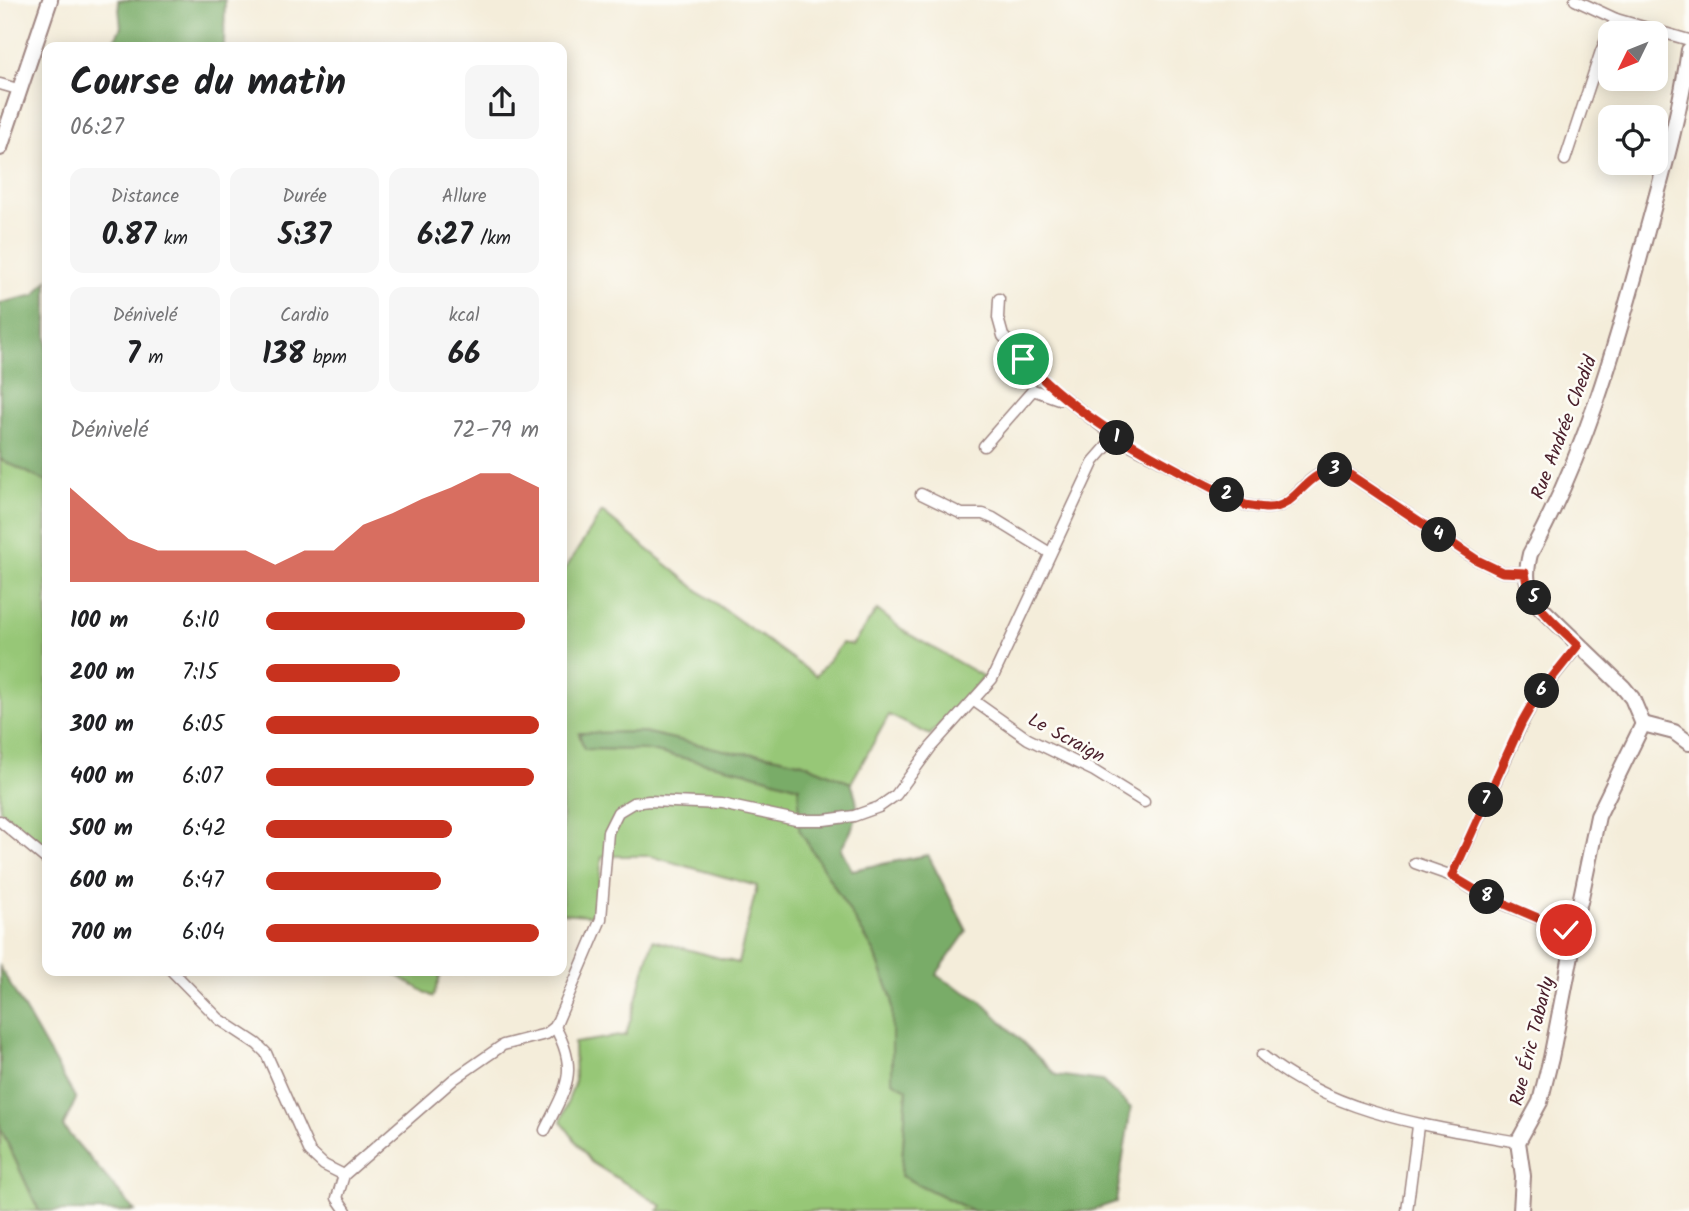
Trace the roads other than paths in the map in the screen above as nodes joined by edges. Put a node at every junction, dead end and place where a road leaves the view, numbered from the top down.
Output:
1 (50, 0) edge
2 (1575, 0) edge
3 (1616, 19) junction
4 (1689, 40) edge
5 (1689, 50) edge
6 (1687, 79) edge
7 (0, 84) edge
8 (21, 90) junction
9 (0, 148) edge
10 (1565, 160) dead end
11 (999, 299) dead end
12 (1070, 401) junction
13 (1115, 437) junction
14 (984, 446) dead end
15 (920, 494) dead end
16 (1050, 553) junction
17 (1525, 573) junction
18 (1578, 645) junction
19 (974, 701) junction
20 (1643, 724) junction
21 (1689, 743) edge
22 (1144, 802) dead end
23 (0, 821) edge
24 (42, 856) edge
25 (1415, 863) dead end
26 (1452, 876) junction
27 (1566, 930) junction
28 (177, 976) edge
29 (555, 1027) junction
30 (1262, 1055) dead end
31 (1419, 1126) junction
32 (545, 1130) dead end
33 (1518, 1142) junction
34 (344, 1175) junction
35 (346, 1211) edge
36 (1408, 1211) edge
37 (1521, 1211) edge

1 - 8 street
2 - 3 street
3 - 4 street
3 - 10 street
5 - 6 street, Rue Andrée Chedid
6 - 17 street, Rue Andrée Chedid
7 - 8 street
8 - 9 street
11 - 12 street
12 - 13 street
12 - 14 street
13 - 16 street
13 - 17 street
15 - 16 street
16 - 19 street
17 - 18 street
18 - 20 street
18 - 26 street
19 - 22 street, Le Scraign
19 - 29 street
20 - 21 street
20 - 27 street
23 - 24 street
25 - 26 street
26 - 27 street
27 - 33 street, Rue Éric Tabarly
28 - 34 street
29 - 32 street
29 - 34 street
30 - 31 street
31 - 33 street
31 - 36 street
33 - 37 street
34 - 35 street

